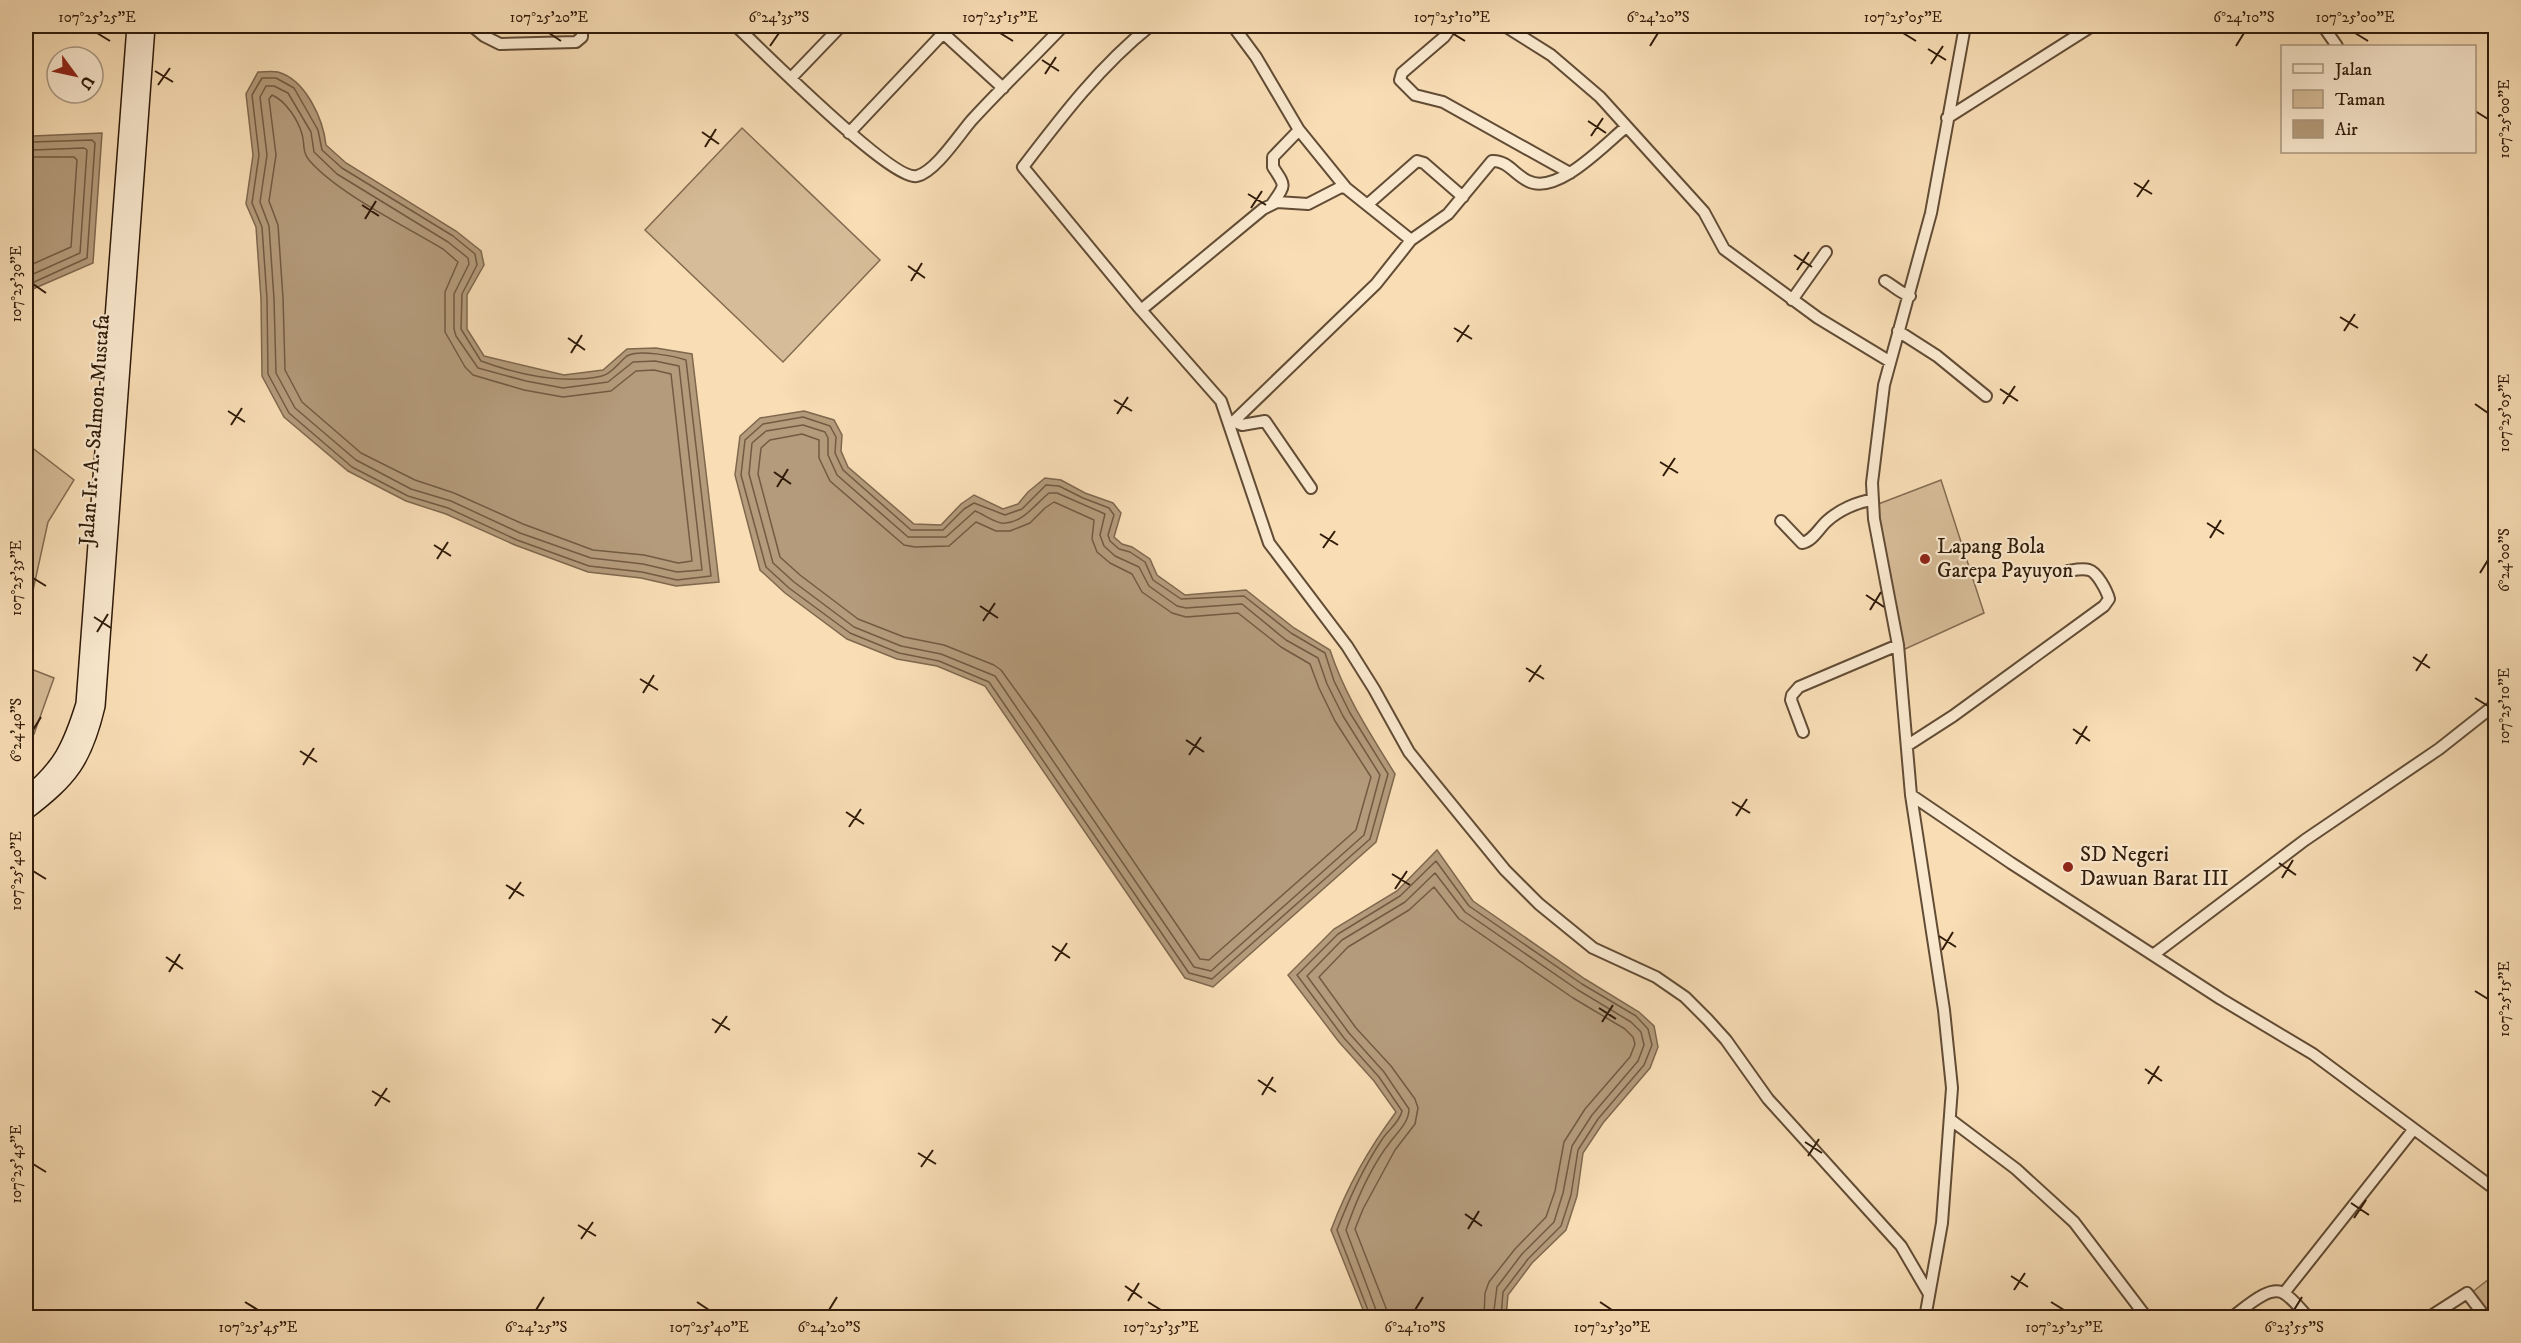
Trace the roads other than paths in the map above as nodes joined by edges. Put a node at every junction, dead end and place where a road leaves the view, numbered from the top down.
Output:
1 (135, 26) edge
2 (147, 26) edge
3 (472, 26) edge
4 (582, 26) edge
5 (736, 26) edge
6 (841, 26) edge
7 (1063, 26) edge
8 (1150, 26) edge
9 (1452, 26) edge
10 (1505, 26) edge
11 (1965, 26) edge
12 (2092, 26) edge
13 (2323, 26) edge
14 (1240, 28) edge
15 (947, 29) edge
16 (2336, 45) edge
17 (137, 66) junction
18 (792, 77) junction
19 (1003, 88) junction
20 (1947, 118) junction
21 (1626, 127) junction
22 (1299, 130) junction
23 (849, 133) junction
24 (1569, 173) junction
25 (1347, 188) junction
26 (1463, 197) junction
27 (1272, 204) junction
28 (1367, 204) junction
29 (1411, 240) junction
30 (1826, 252) dead end
31 (1885, 281) dead end
32 (1910, 296) junction
33 (1792, 300) junction
34 (1141, 310) junction
35 (1898, 331) junction
36 (1889, 362) junction
37 (1986, 396) dead end
38 (1232, 423) junction
39 (1311, 488) dead end
40 (1872, 500) junction
41 (1781, 521) dead end
42 (2068, 571) dead end
43 (1898, 645) junction
44 (2496, 704) edge
45 (1803, 732) dead end
46 (1908, 745) junction
47 (1911, 795) junction
48 (31, 797) edge
49 (26, 812) edge
50 (2153, 955) junction
51 (1951, 1120) junction
52 (2413, 1130) junction
53 (2496, 1190) edge
54 (2284, 1293) junction
55 (1929, 1294) junction
56 (1925, 1317) edge
57 (2147, 1317) edge
58 (2231, 1317) edge
59 (2309, 1317) edge
60 (2428, 1317) edge
61 (2486, 1317) edge

1 - 17 street, Jalan Ir. A. Salmon Mustafa
2 - 17 street, Jalan Ir. A. Salmon Mustafa
3 - 4 street
5 - 18 street
6 - 18 street
7 - 19 street
8 - 34 street
9 - 24 street
10 - 21 street
11 - 20 street
12 - 20 street
13 - 16 street
14 - 22 street
15 - 19 street
15 - 23 street
17 - 48 street, Jalan Ir. A. Salmon Mustafa
18 - 23 street
19 - 23 street
20 - 32 street
21 - 24 street
21 - 33 street
22 - 25 street
22 - 27 street
24 - 26 street
25 - 27 street
25 - 28 street
26 - 28 street
26 - 29 street
27 - 34 street
28 - 29 street
29 - 38 street
30 - 33 street
31 - 32 street
32 - 35 street
33 - 36 street
34 - 38 street
35 - 36 street
35 - 37 street
36 - 40 street
38 - 39 street
38 - 55 street
40 - 41 street
40 - 43 street
42 - 46 street
43 - 45 street
43 - 46 street
44 - 50 street
46 - 47 street
47 - 50 street
47 - 51 street
48 - 49 street, Jalan Ir. A. Salmon Mustafa
50 - 52 street
51 - 55 street
51 - 57 street
52 - 53 street
52 - 54 street
54 - 58 street
54 - 59 street
55 - 56 street
60 - 61 street

